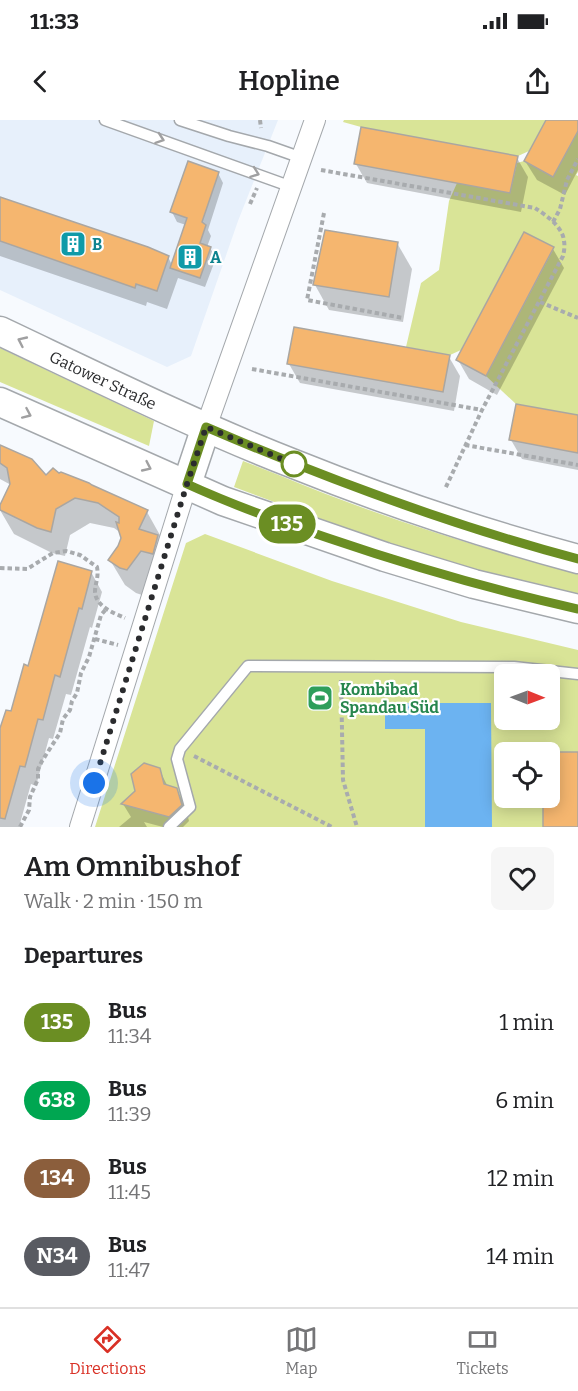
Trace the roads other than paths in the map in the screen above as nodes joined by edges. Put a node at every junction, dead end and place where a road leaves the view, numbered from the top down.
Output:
1 (105, 120) edge
2 (180, 120) edge
3 (315, 120) edge
4 (302, 158) junction
5 (292, 187) junction
6 (0, 331) edge
7 (0, 402) edge
8 (206, 427) junction
9 (187, 484) junction
10 (578, 559) edge
11 (578, 609) edge
12 (578, 674) edge
13 (80, 827) edge
14 (169, 827) edge

1 -> 5 lane
2 - 4 lane
3 - 4 street
4 - 5 street
5 - 8 street
8 -> 6 main road, Gatower Straße
7 -> 9 main road
8 - 9 main road
8 - 10 main road, Gatower Straße
9 - 11 main road
9 - 13 street
12 - 14 lane

